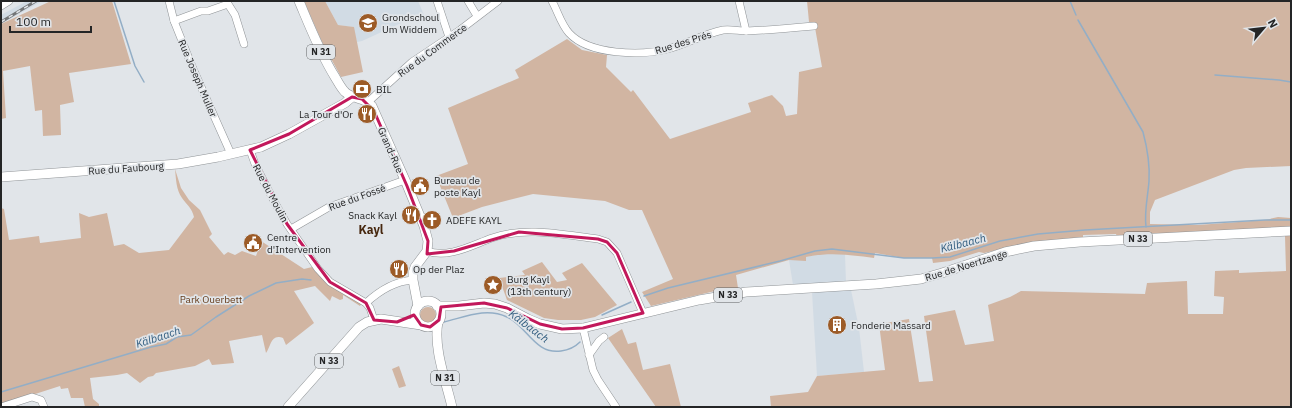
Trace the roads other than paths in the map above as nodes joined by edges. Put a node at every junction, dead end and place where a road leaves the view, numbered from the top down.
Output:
1 (9, 1) edge
2 (169, 1) edge
3 (299, 1) edge
4 (437, 1) edge
5 (468, 1) edge
6 (498, 1) edge
7 (552, 1) edge
8 (739, 1) edge
9 (1, 6) edge
10 (477, 16) junction
11 (174, 21) junction
12 (814, 26) dead end
13 (746, 31) junction
14 (449, 37) junction
15 (244, 44) dead end
16 (352, 98) junction
17 (368, 102) junction
18 (250, 150) junction
19 (231, 154) junction
20 (1, 177) edge
21 (405, 180) junction
22 (291, 229) junction
23 (1291, 231) edge
24 (427, 251) junction
25 (413, 284) junction
26 (366, 303) junction
27 (433, 304) junction
28 (459, 306) junction
29 (417, 310) junction
30 (643, 313) junction
31 (374, 320) junction
32 (439, 320) junction
33 (397, 322) junction
34 (423, 326) junction
35 (583, 328) junction
36 (604, 337) dead end
37 (438, 348) junction
38 (589, 355) junction
39 (13, 405) edge
40 (1, 407) edge
41 (44, 407) edge
42 (288, 407) edge
43 (452, 407) edge
44 (616, 407) edge

1 - 9 street
2 - 11 street, Rue Joseph Muller
3 - 16 main road, N 31
4 - 14 street
5 - 10 street
6 - 10 street, Rue du Commerce
7 - 13 street, Rue des Prés
8 - 13 street
10 - 14 street, Rue du Commerce
11 - 15 street
11 - 19 street, Rue Joseph Muller
12 - 13 street, Rue des Prés
14 - 17 street, Rue du Commerce
16 - 17 main road
16 - 18 main road
17 - 21 main road, Grand-Rue
18 - 19 main road, Rue du Faubourg
18 - 22 street, Rue du Moulin
19 - 20 main road, Rue du Faubourg
21 - 22 street, Rue du Fossé
21 - 24 main road, Grand-Rue
22 - 26 street, Rue du Moulin
23 - 30 main road, Rue de Noertzange / N 33
24 - 25 main road
24 - 30 street
25 - 26 street
25 - 27 main road
25 - 29 main road
26 - 31 street
27 - 28 main road, N 33
27 - 29 main road
27 - 32 main road
28 - 32 main road, N 33
28 - 35 main road, Rue de Noertzange / N 33
29 - 33 main road
29 - 34 main road
30 - 35 main road, Rue de Noertzange / N 33
31 - 33 main road
31 - 42 main road, N 33
32 - 34 main road
32 - 37 main road, N 31
33 - 34 main road
34 - 37 main road, N 31
35 - 38 street
36 - 38 street
37 - 43 main road, N 31
38 - 44 street
39 - 40 street
39 - 41 street

